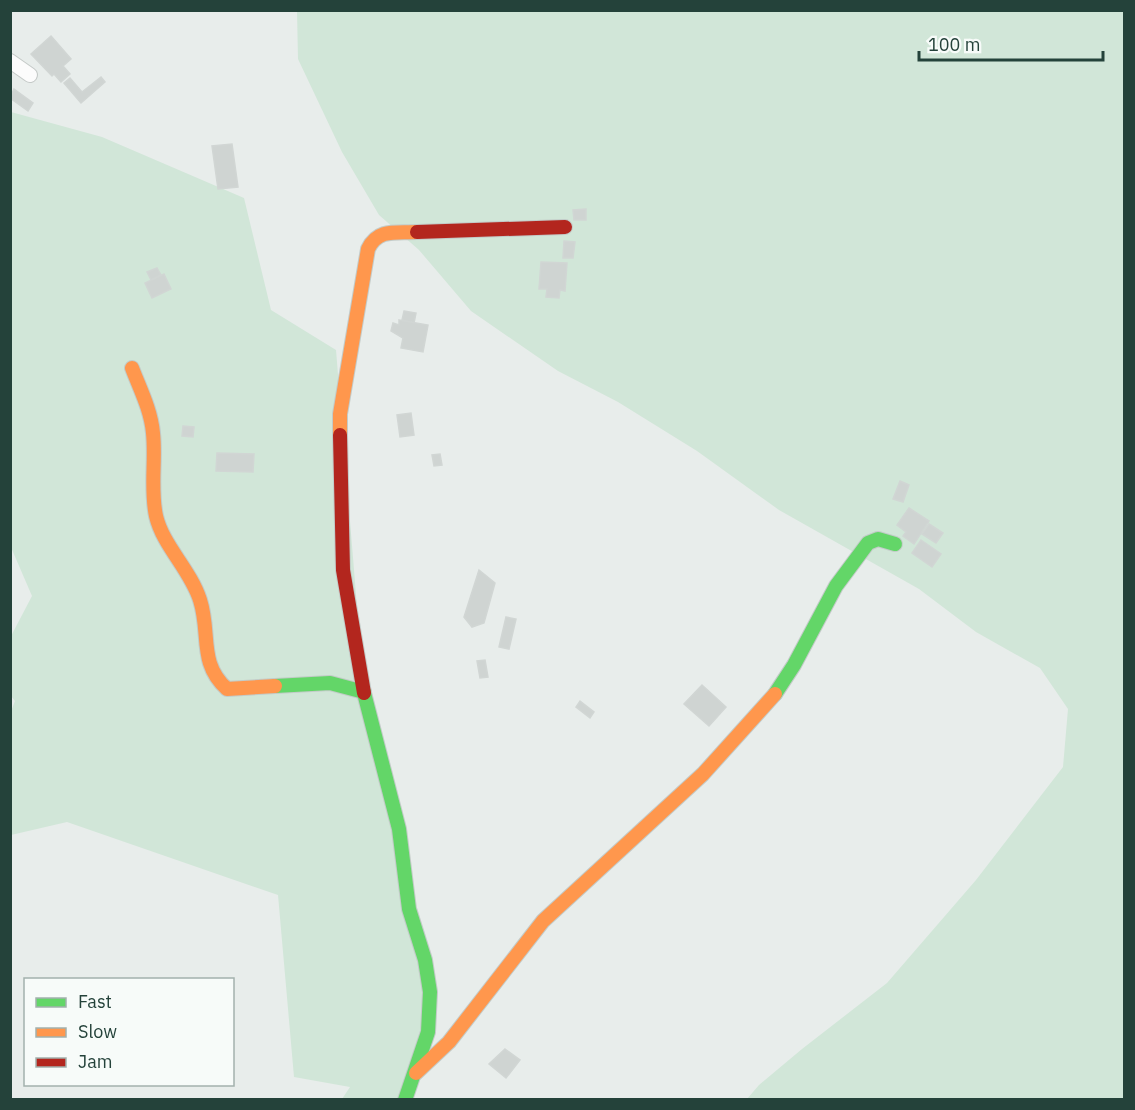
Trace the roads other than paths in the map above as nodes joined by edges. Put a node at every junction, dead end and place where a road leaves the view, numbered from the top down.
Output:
1 (10, 61) edge
2 (30, 75) dead end
3 (565, 227) dead end
4 (132, 368) dead end
5 (895, 544) dead end
6 (364, 692) junction
7 (415, 1074) junction
8 (405, 1100) edge

1 - 2 street
3 - 6 street
4 - 6 street
5 - 7 street
6 - 7 street
7 - 8 street

